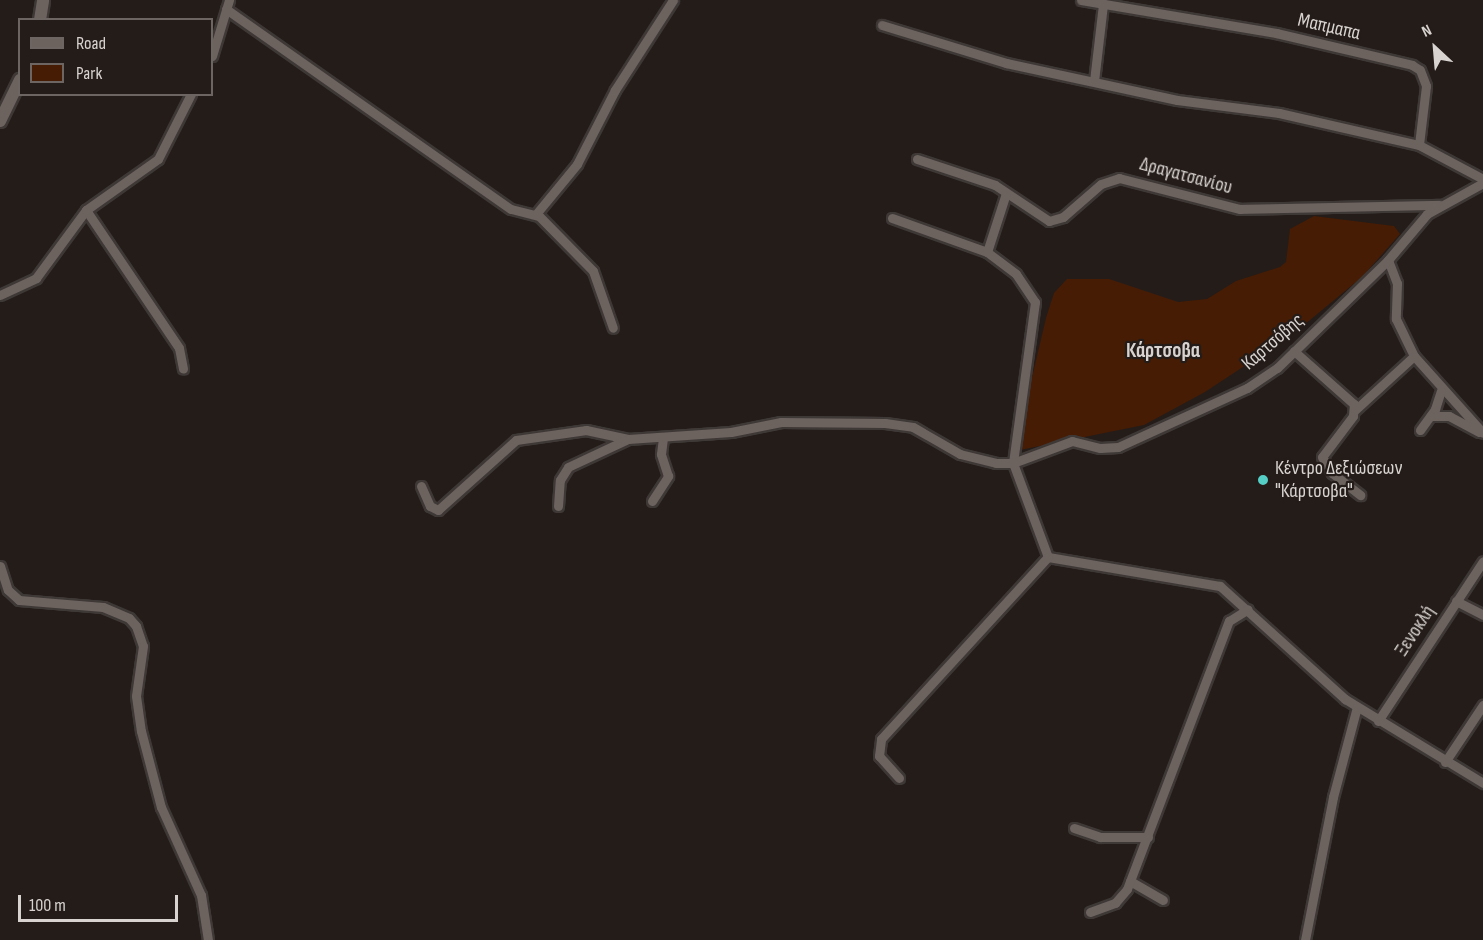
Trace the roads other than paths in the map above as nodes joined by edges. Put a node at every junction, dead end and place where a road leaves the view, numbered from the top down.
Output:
1 (43, 0) edge
2 (673, 0) edge
3 (1081, 0) edge
4 (1107, 3) edge
5 (228, 4) edge
6 (40, 18) edge
7 (882, 25) dead end
8 (213, 53) edge
9 (1094, 81) junction
10 (18, 84) edge
11 (190, 96) edge
12 (0, 121) edge
13 (1419, 145) junction
14 (917, 159) dead end
15 (1483, 181) edge
16 (1006, 193) junction
17 (1439, 205) junction
18 (86, 210) junction
19 (536, 214) junction
20 (892, 218) dead end
21 (987, 252) junction
22 (1388, 260) junction
23 (0, 295) edge
24 (613, 328) dead end
25 (1294, 351) junction
26 (1414, 356) junction
27 (183, 369) dead end
28 (1441, 391) junction
29 (1354, 410) junction
30 (1431, 416) junction
31 (1420, 430) dead end
32 (1483, 432) edge
33 (663, 436) junction
34 (628, 439) junction
35 (1013, 463) junction
36 (421, 486) dead end
37 (1360, 495) dead end
38 (652, 501) dead end
39 (558, 506) dead end
40 (1048, 557) junction
41 (1483, 561) edge
42 (0, 566) edge
43 (1456, 602) junction
44 (1248, 609) junction
45 (1483, 615) edge
46 (1483, 705) edge
47 (1357, 707) junction
48 (1378, 721) junction
49 (1444, 762) junction
50 (900, 778) dead end
51 (1483, 783) edge
52 (1074, 828) dead end
53 (1148, 837) junction
54 (1130, 880) junction
55 (1163, 900) dead end
56 (1090, 912) dead end
57 (208, 940) edge
58 (1305, 940) edge

1 - 6 main road
2 - 19 street
3 - 4 street, Μαπμαπα
4 - 9 street
4 - 13 street, Μαπμαπα
5 - 8 street
5 - 19 street
7 - 9 street
9 - 13 street
10 - 12 main road
11 - 18 street
13 - 15 street
14 - 16 street, Δραγατσανίου
15 - 17 street, Καρτσόβης
16 - 17 street, Δραγατσανίου
16 - 21 street
17 - 22 street, Καρτσόβης
18 - 23 street
18 - 27 street
19 - 24 street
20 - 21 street
21 - 35 street
22 - 25 street, Καρτσόβης
22 - 26 street
25 - 29 street
25 - 35 street, Καρτσόβης
26 - 28 street
26 - 29 street
28 - 30 street
28 - 32 street
29 - 37 street
30 - 31 street
30 - 32 street
33 - 34 street
33 - 35 street
33 - 38 street
34 - 36 street
34 - 39 street
35 - 40 street
40 - 44 street
40 - 50 street
41 - 43 street, Ξενοκλή
42 - 57 street
43 - 45 street
43 - 48 street, Ξενοκλή
44 - 47 street
44 - 53 street
46 - 49 street
47 - 48 street
47 - 58 street
48 - 49 street
49 - 51 street
52 - 53 street
53 - 54 street
54 - 55 street
54 - 56 street

